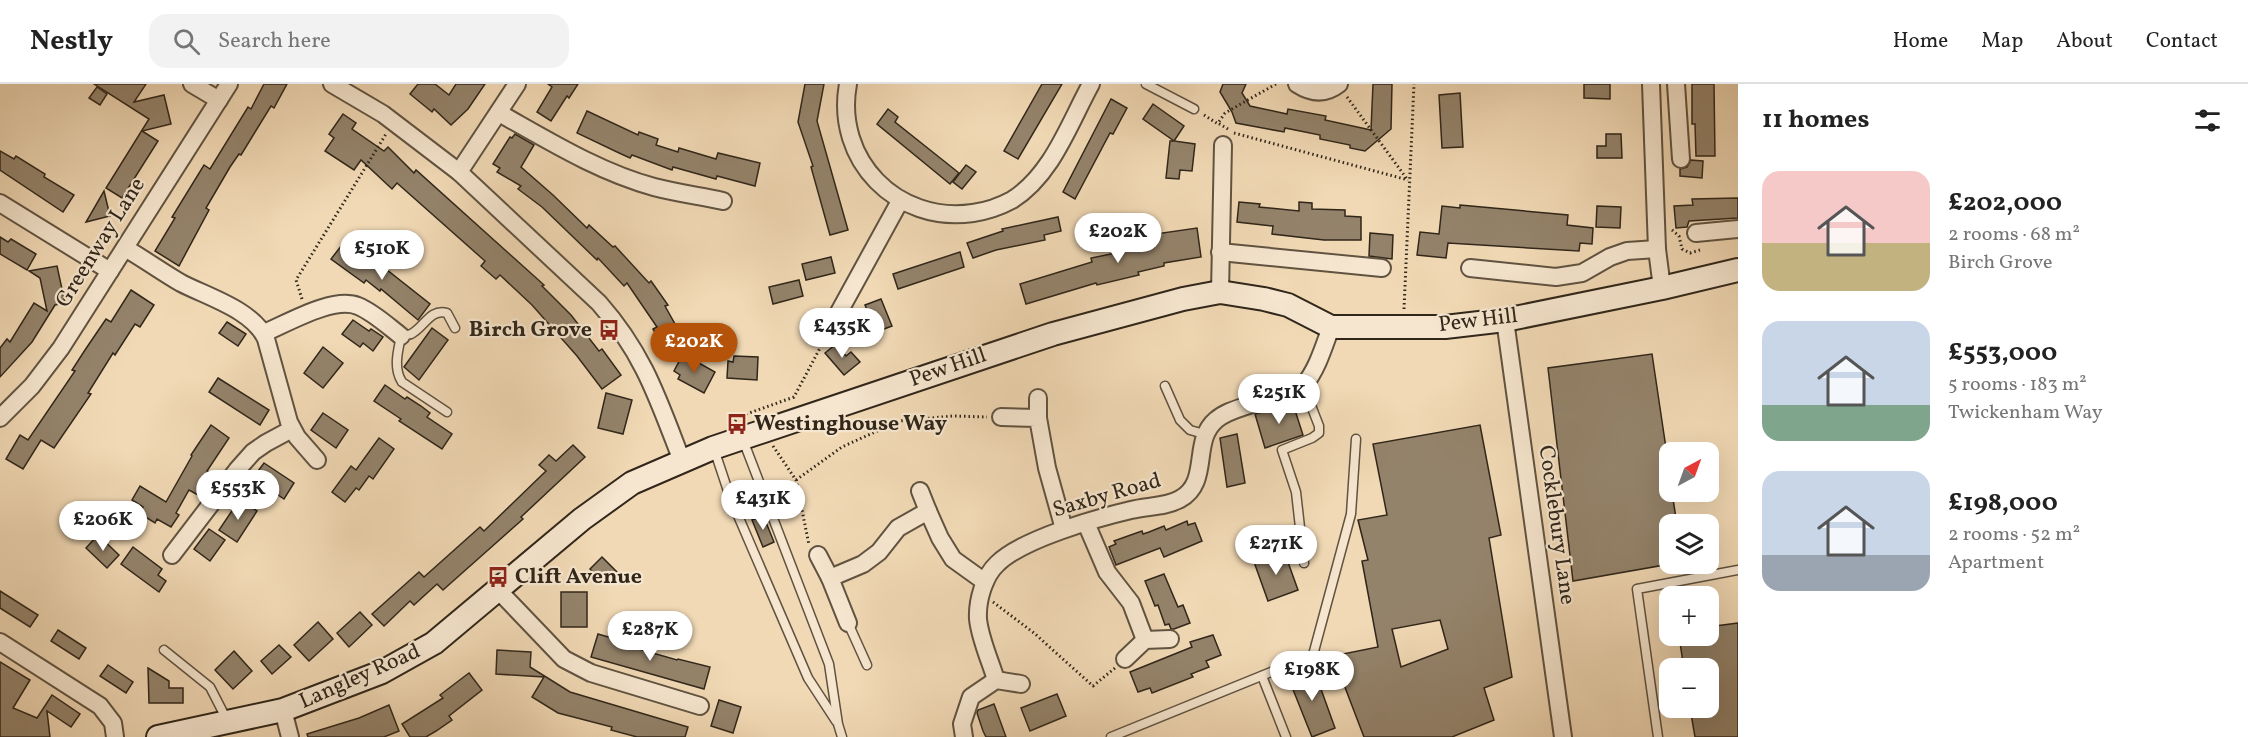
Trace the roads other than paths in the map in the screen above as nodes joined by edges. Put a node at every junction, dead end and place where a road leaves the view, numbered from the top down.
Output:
1 (192, 84) edge
2 (229, 84) edge
3 (332, 84) edge
4 (517, 84) edge
5 (848, 84) edge
6 (1090, 84) edge
7 (1146, 84) edge
8 (1297, 84) edge
9 (1651, 84) edge
10 (1676, 84) edge
11 (1338, 85) edge
12 (219, 100) junction
13 (1194, 109) road end
14 (499, 113) junction
15 (1222, 145) road end
16 (1681, 159) dead end
17 (459, 172) junction
18 (723, 201) dead end
19 (900, 201) junction
20 (0, 203) edge
21 (1738, 230) edge
22 (1696, 233) dead end
23 (125, 248) junction
24 (1657, 249) junction
25 (1220, 252) junction
26 (1382, 268) dead end
27 (1470, 268) dead end
28 (1738, 270) edge
29 (110, 271) junction
30 (1662, 288) junction
31 (1220, 292) junction
32 (1505, 320) junction
33 (833, 323) road end
34 (1331, 327) junction
35 (455, 328) dead end
36 (264, 333) junction
37 (401, 336) junction
38 (1165, 386) dead end
39 (1303, 386) junction
40 (1038, 398) dead end
41 (7, 403) edge
42 (447, 412) dead end
43 (1001, 417) road end
44 (0, 418) edge
45 (1038, 418) junction
46 (292, 429) junction
47 (737, 432) junction
48 (1204, 434) junction
49 (1356, 439) dead end
50 (713, 448) junction
51 (317, 460) dead end
52 (682, 461) junction
53 (920, 491) dead end
54 (928, 511) junction
55 (1086, 523) junction
56 (1064, 529) junction
57 (172, 555) dead end
58 (818, 555) road end
59 (1304, 563) dead end
60 (1738, 570) edge
61 (830, 578) junction
62 (983, 589) junction
63 (498, 590) junction
64 (848, 623) joint
65 (1170, 639) dead end
66 (1145, 640) junction
67 (0, 642) edge
68 (164, 650) dead end
69 (1125, 659) road end
70 (867, 665) dead end
71 (1262, 676) junction
72 (996, 680) junction
73 (1021, 684) dead end
74 (700, 706) dead end
75 (283, 710) junction
76 (229, 722) junction
77 (838, 724) junction
78 (114, 737) edge
79 (158, 737) edge
80 (290, 737) edge
81 (842, 737) edge
82 (964, 737) edge
83 (1111, 737) edge
84 (1286, 737) edge
85 (1563, 737) edge
86 (1658, 737) edge

1 - 12 street
2 - 12 street, Greenway Lane
3 - 17 street
4 - 14 street
5 - 19 street
6 - 19 street
7 - 13 lane
8 - 11 street
9 - 24 street
10 - 16 street
12 - 23 street, Greenway Lane
14 - 17 street
14 - 18 street
15 - 25 street
17 - 52 street
19 - 33 street
20 - 29 street
21 - 22 street
23 - 29 street, Greenway Lane
23 - 36 street
24 - 27 street, Pew Hill
24 - 30 street
25 - 26 street
25 - 31 street
28 - 30 main road, Pew Hill
29 - 41 street, Greenway Lane
30 - 32 main road, Pew Hill
31 - 34 main road, Pew Hill
31 - 47 main road, Pew Hill
32 - 34 main road, Pew Hill
32 - 85 street, Cocklebury Lane
34 - 39 street
35 - 37 lane
36 - 37 street
36 - 46 street
37 - 42 lane
38 - 48 lane
39 - 48 street
39 - 59 lane
40 - 45 street
41 - 44 street, Greenway Lane
43 - 45 street
45 - 56 street
46 - 51 street
46 - 57 street
47 - 50 main road, Pew Hill
47 - 77 lane
48 - 55 street, Saxby Road
49 - 71 lane
50 - 52 main road, Pew Hill
50 - 77 lane
52 - 63 main road, Langley Road
53 - 54 street
54 - 61 street
54 - 62 street
55 - 56 street, Saxby Road
55 - 66 street
56 - 62 street, Saxby Road
58 - 61 street
60 - 86 lane
61 - 64 street
62 - 72 street
63 - 74 street
63 - 75 main road, Langley Road
64 - 70 lane
65 - 66 street
66 - 69 street
67 - 78 street
68 - 76 lane
71 - 83 lane
71 - 84 lane
72 - 73 street
72 - 82 street
75 - 76 main road, Langley Road
75 - 80 street
76 - 79 main road, Langley Road
77 - 81 lane

